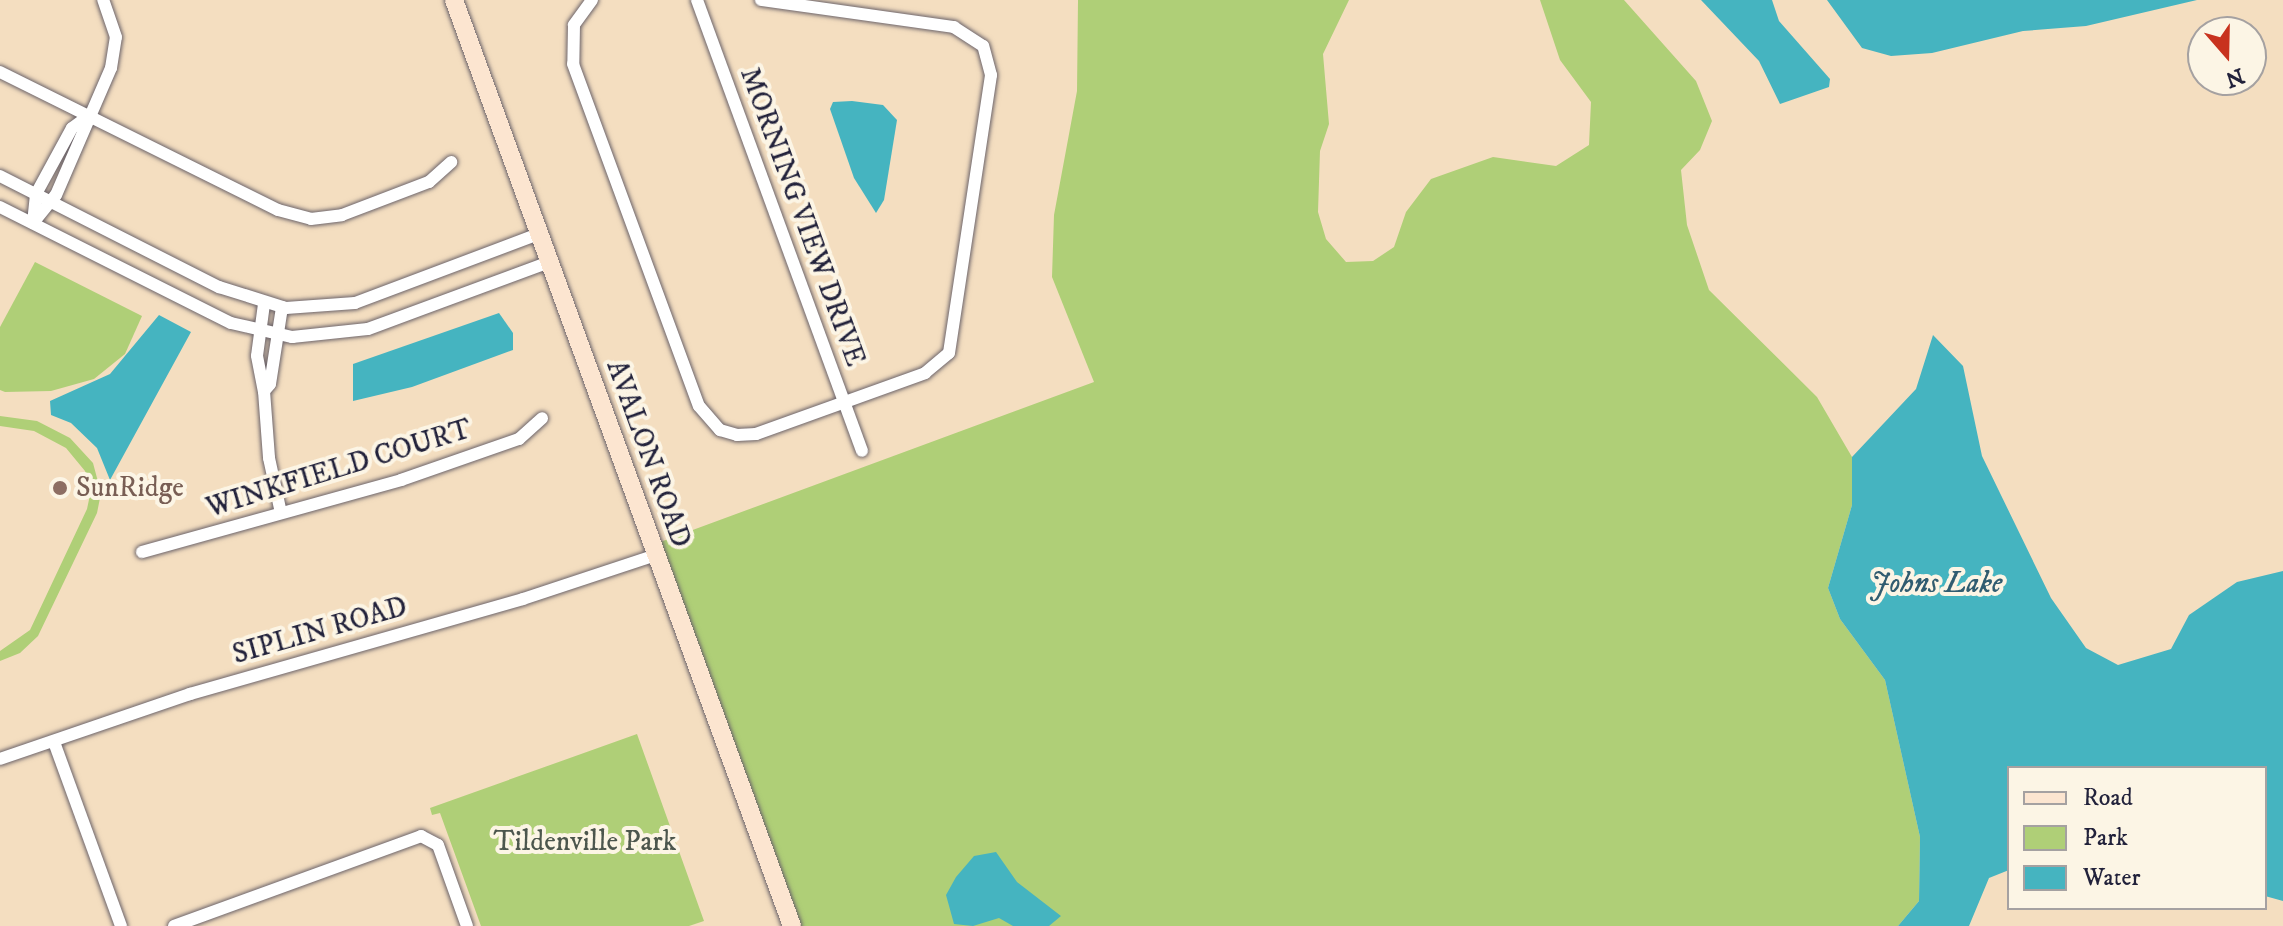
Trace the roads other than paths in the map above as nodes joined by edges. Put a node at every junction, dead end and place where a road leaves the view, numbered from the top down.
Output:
1 (103, 0) edge
2 (454, 0) edge
3 (592, 0) edge
4 (697, 0) edge
5 (761, 0) edge
6 (837, 5) edge
7 (0, 72) edge
8 (87, 117) junction
9 (57, 157) junction
10 (451, 162) dead end
11 (71, 164) junction
12 (0, 176) edge
13 (36, 194) junction
14 (52, 202) junction
15 (0, 207) edge
16 (33, 223) junction
17 (539, 234) junction
18 (549, 262) junction
19 (264, 304) junction
20 (282, 307) junction
21 (260, 332) junction
22 (274, 335) junction
23 (264, 391) junction
24 (844, 402) junction
25 (542, 418) dead end
26 (862, 451) dead end
27 (281, 513) junction
28 (142, 552) dead end
29 (656, 555) junction
30 (54, 742) junction
31 (0, 759) edge
32 (121, 926) edge
33 (174, 926) edge
34 (467, 926) edge
35 (792, 926) edge

1 - 8 street
2 - 17 main road, AVALON ROAD
3 - 24 street
4 - 24 street, MORNING VIEW DRIVE
5 - 6 street
6 - 24 street
7 - 8 street
8 - 9 street
8 - 10 street
8 - 11 street
9 - 11 street
9 - 13 street
11 - 14 street
12 - 13 street
13 - 14 street
13 - 16 street
14 - 16 street
14 - 19 street
15 - 16 street
16 - 21 street
17 - 18 main road, AVALON ROAD
17 - 20 street
18 - 22 street
18 - 29 main road, AVALON ROAD
19 - 20 street
19 - 21 street
20 - 22 street
21 - 22 street
21 - 23 street
22 - 23 street
23 - 27 street
24 - 26 street, MORNING VIEW DRIVE
25 - 27 street, WINKFIELD COURT
27 - 28 street, WINKFIELD COURT
29 - 30 street, SIPLIN ROAD
29 - 35 main road, AVALON ROAD
30 - 31 street, SIPLIN ROAD
30 - 32 street
33 - 34 street

